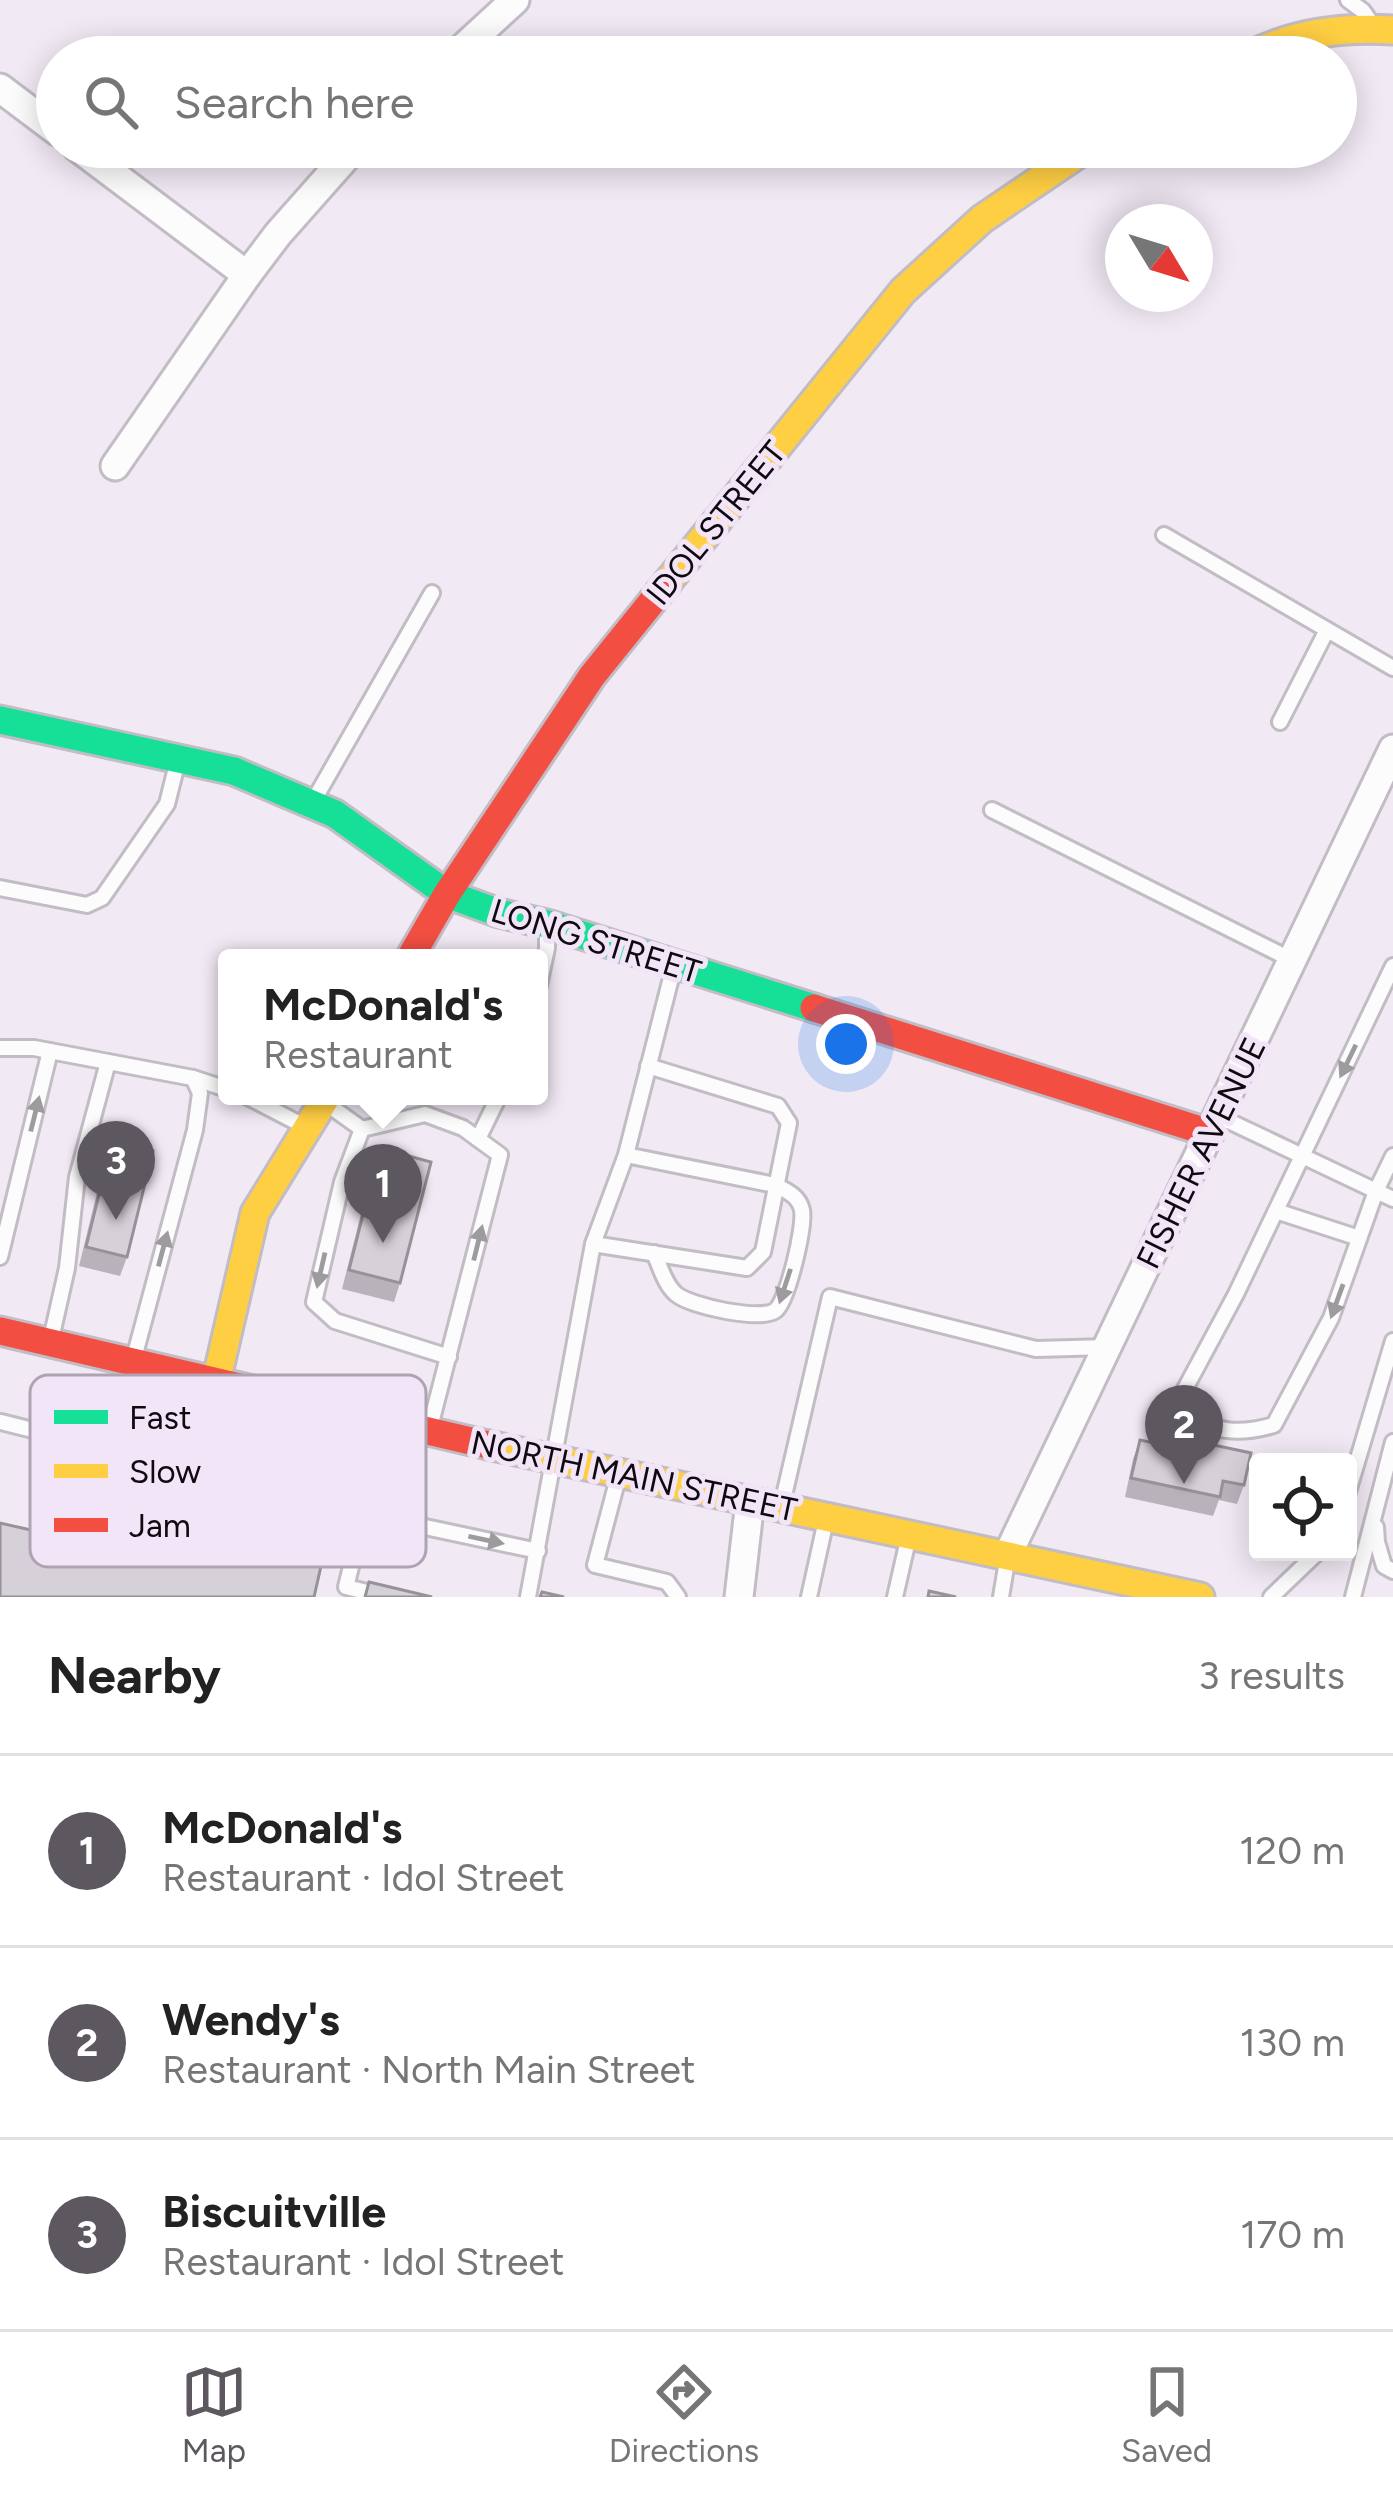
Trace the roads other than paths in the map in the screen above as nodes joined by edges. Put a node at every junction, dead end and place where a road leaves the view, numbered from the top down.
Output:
1 (515, 0) edge
2 (1348, 0) edge
3 (1374, 17) edge
4 (476, 36) edge
5 (1295, 36) edge
6 (0, 88) edge
7 (36, 115) edge
8 (105, 168) edge
9 (336, 168) edge
10 (1057, 168) edge
11 (247, 275) junction
12 (115, 466) dead end
13 (1164, 535) dead end
14 (432, 593) dead end
15 (1327, 630) junction
16 (1393, 668) edge
17 (0, 720) edge
18 (1280, 722) dead end
19 (1393, 749) edge
20 (178, 759) junction
21 (1385, 788) edge
22 (312, 804) junction
23 (992, 810) dead end
24 (0, 888) edge
25 (447, 894) junction
26 (547, 924) junction
27 (415, 949) edge
28 (547, 949) edge
29 (1292, 960) junction
30 (675, 964) junction
31 (1393, 966) edge
32 (0, 1048) edge
33 (50, 1052) junction
34 (108, 1062) junction
35 (648, 1066) junction
36 (193, 1078) junction
37 (218, 1087) edge
38 (263, 1105) edge
39 (321, 1105) edge
40 (332, 1105) edge
41 (495, 1105) edge
42 (1214, 1125) junction
43 (306, 1128) junction
44 (362, 1129) junction
45 (478, 1139) junction
46 (626, 1154) junction
47 (1302, 1156) junction
48 (1393, 1156) edge
49 (776, 1185) junction
50 (1376, 1191) junction
51 (1393, 1199) edge
52 (1276, 1211) junction
53 (1359, 1238) junction
54 (593, 1244) junction
55 (654, 1253) junction
56 (0, 1257) edge
57 (0, 1331) edge
58 (1393, 1341) edge
59 (50, 1343) junction
60 (1108, 1346) junction
61 (448, 1357) junction
62 (133, 1363) junction
63 (185, 1375) edge
64 (218, 1375) edge
65 (426, 1431) edge
66 (429, 1432) junction
67 (1393, 1442) edge
68 (554, 1459) junction
69 (1357, 1462) edge
70 (619, 1473) junction
71 (750, 1501) junction
72 (1376, 1504) junction
73 (782, 1508) junction
74 (826, 1517) junction
75 (426, 1527) edge
76 (909, 1535) junction
77 (538, 1551) junction
78 (1007, 1556) junction
79 (1309, 1561) edge
80 (351, 1567) edge
81 (1393, 1571) edge
82 (1135, 1590) edge
83 (388, 1597) edge
84 (528, 1597) edge
85 (677, 1597) edge
86 (739, 1597) edge
87 (809, 1597) edge
88 (895, 1597) edge
89 (1000, 1597) edge
90 (1200, 1597) edge
91 (1271, 1597) edge
92 (1353, 1597) edge

1 - 4 street
2 - 3 lane
3 - 5 street
6 - 7 street
8 - 11 street
9 - 11 street
10 - 25 street, IDOL STREET
11 - 12 street
13 - 15 lane
14 - 22 lane
15 - 16 lane
15 - 18 lane
17 - 20 street, LONG STREET
19 - 21 street, FISHER AVENUE
20 - 22 street, LONG STREET
20 - 24 lane
21 - 29 street, FISHER AVENUE
22 - 25 street, LONG STREET
23 - 29 lane
25 - 26 street, LONG STREET
25 - 27 street, IDOL STREET
26 - 28 lane
26 - 30 street, LONG STREET
29 - 42 street, FISHER AVENUE
30 - 35 lane
30 - 42 street, LONG STREET
31 -> 47 lane
32 - 33 lane
33 - 34 lane
56 -> 33 lane
34 - 36 lane
34 - 59 lane
35 - 46 lane
35 - 49 lane
36 - 37 lane
62 -> 36 lane
38 - 43 lane
39 - 43 street
40 - 44 lane
41 - 45 lane
42 - 47 lane
42 - 60 street, FISHER AVENUE
43 - 64 street
44 - 45 lane
44 -> 61 lane
61 -> 45 lane
46 - 49 lane
46 - 54 lane
47 - 50 lane
47 - 52 lane
48 - 50 lane
49 - 55 lane
49 -> 55 lane
50 - 51 lane
50 - 53 lane
52 - 53 lane
53 -> 52 lane
54 - 55 lane
54 - 68 lane
57 - 59 street, NORTH MAIN STREET
58 - 69 lane
59 - 62 street, NORTH MAIN STREET
60 - 73 lane
60 - 78 street, FISHER AVENUE
61 - 66 lane
62 - 63 street, NORTH MAIN STREET
65 - 66 street, NORTH MAIN STREET
66 - 68 street, NORTH MAIN STREET
67 - 72 lane
68 - 70 street, NORTH MAIN STREET
68 - 77 lane
70 - 71 street, NORTH MAIN STREET
70 - 85 lane
71 - 73 street, NORTH MAIN STREET
71 - 86 street
72 - 81 lane
72 - 92 lane
73 - 74 street, NORTH MAIN STREET
74 - 76 street, NORTH MAIN STREET
74 - 87 lane
75 -> 77 lane
76 - 78 street, NORTH MAIN STREET
76 - 88 lane
77 - 84 lane
78 - 82 street, NORTH MAIN STREET
78 - 89 lane
79 - 91 lane
80 - 83 lane
82 - 90 street, NORTH MAIN STREET

